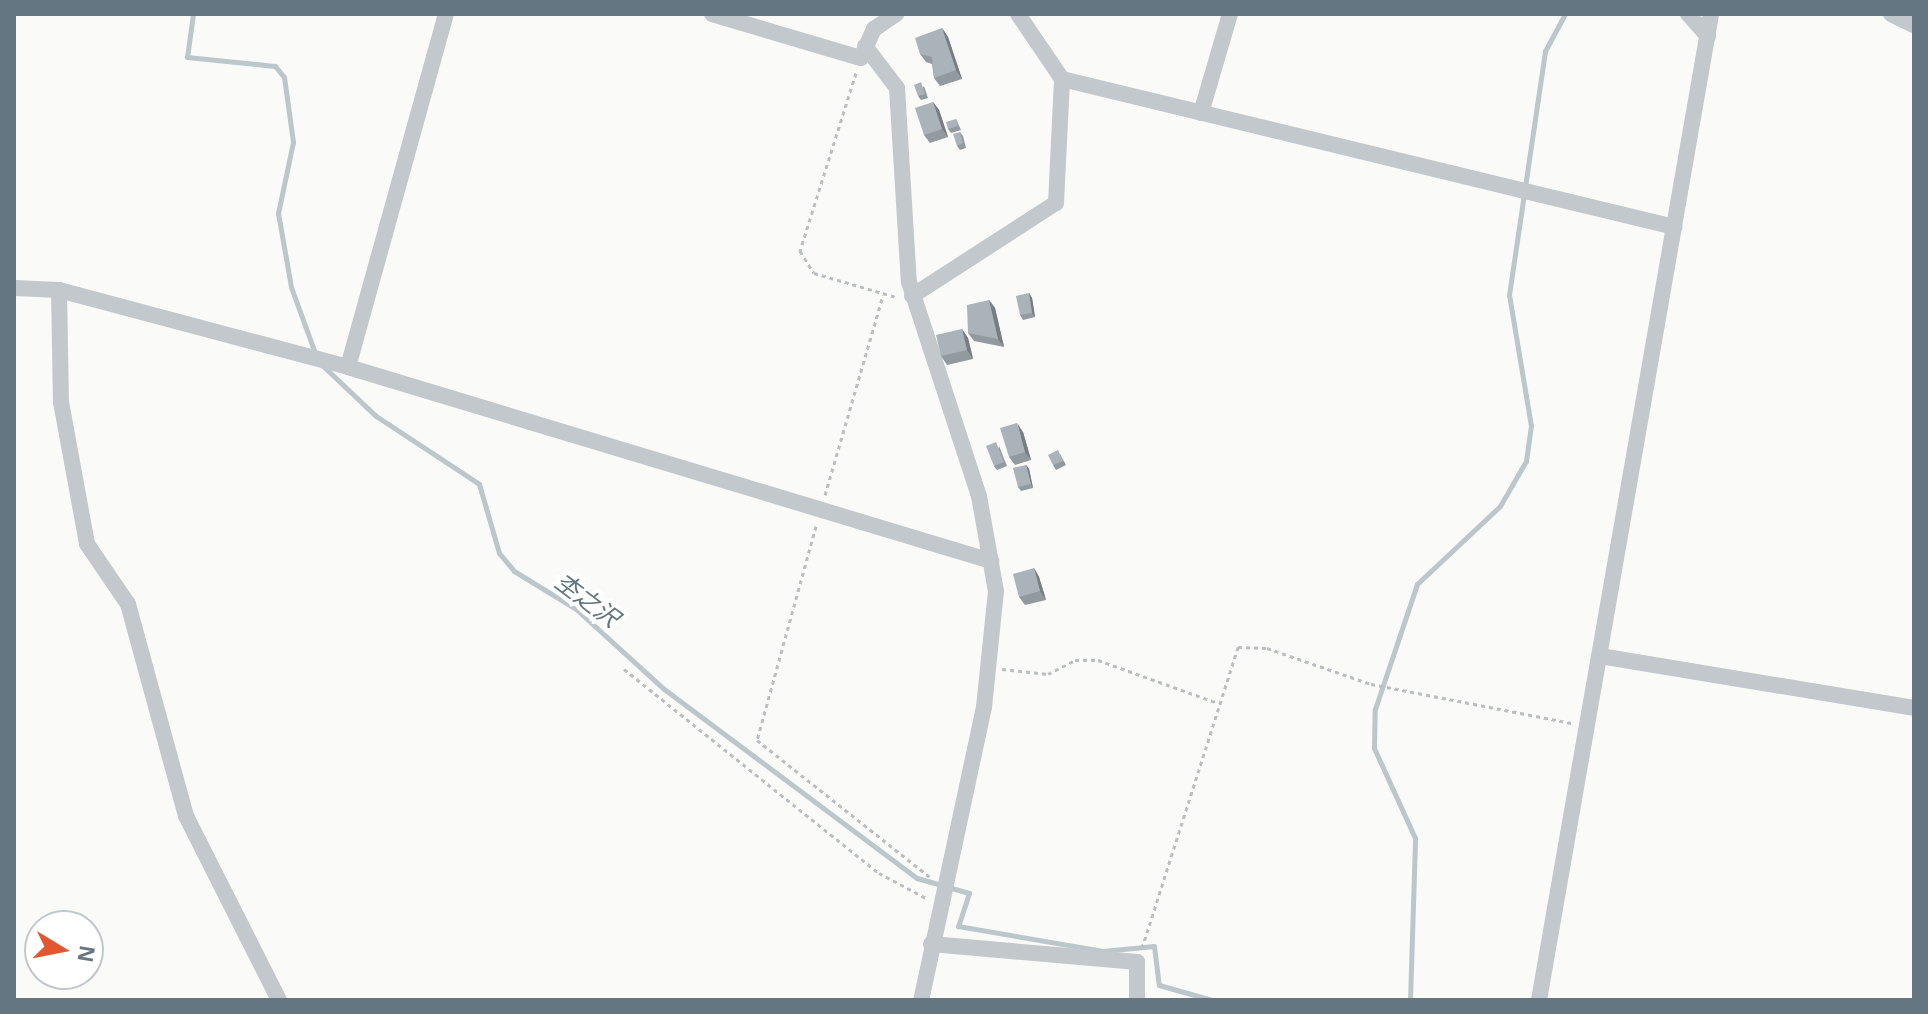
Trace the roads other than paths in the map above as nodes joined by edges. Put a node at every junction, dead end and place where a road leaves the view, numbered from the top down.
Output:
1 (446, 14) edge
2 (712, 14) edge
3 (896, 14) edge
4 (1018, 14) edge
5 (1230, 14) edge
6 (1688, 14) edge
7 (1711, 14) edge
8 (1891, 14) edge
9 (1914, 25) edge
10 (1708, 36) junction
11 (863, 52) junction
12 (1062, 79) junction
13 (1201, 113) junction
14 (1674, 227) junction
15 (14, 288) edge
16 (59, 290) junction
17 (912, 296) junction
18 (348, 367) junction
19 (991, 561) junction
20 (1600, 656) junction
21 (1914, 708) edge
22 (931, 944) junction
23 (279, 1000) edge
24 (921, 1000) edge
25 (1137, 1000) edge
26 (1539, 1000) edge

1 - 18 street
2 - 11 street
3 - 11 street
4 - 12 street
5 - 13 street
6 - 10 street
7 - 10 street
8 - 9 street
10 - 14 street
11 - 17 street
12 - 13 street
12 - 17 street
13 - 14 street
14 - 20 street
15 - 16 street
16 - 18 street
16 - 23 street
17 - 19 street
18 - 19 street
19 - 22 street
20 - 21 street
20 - 26 street
22 - 24 street
22 - 25 street

